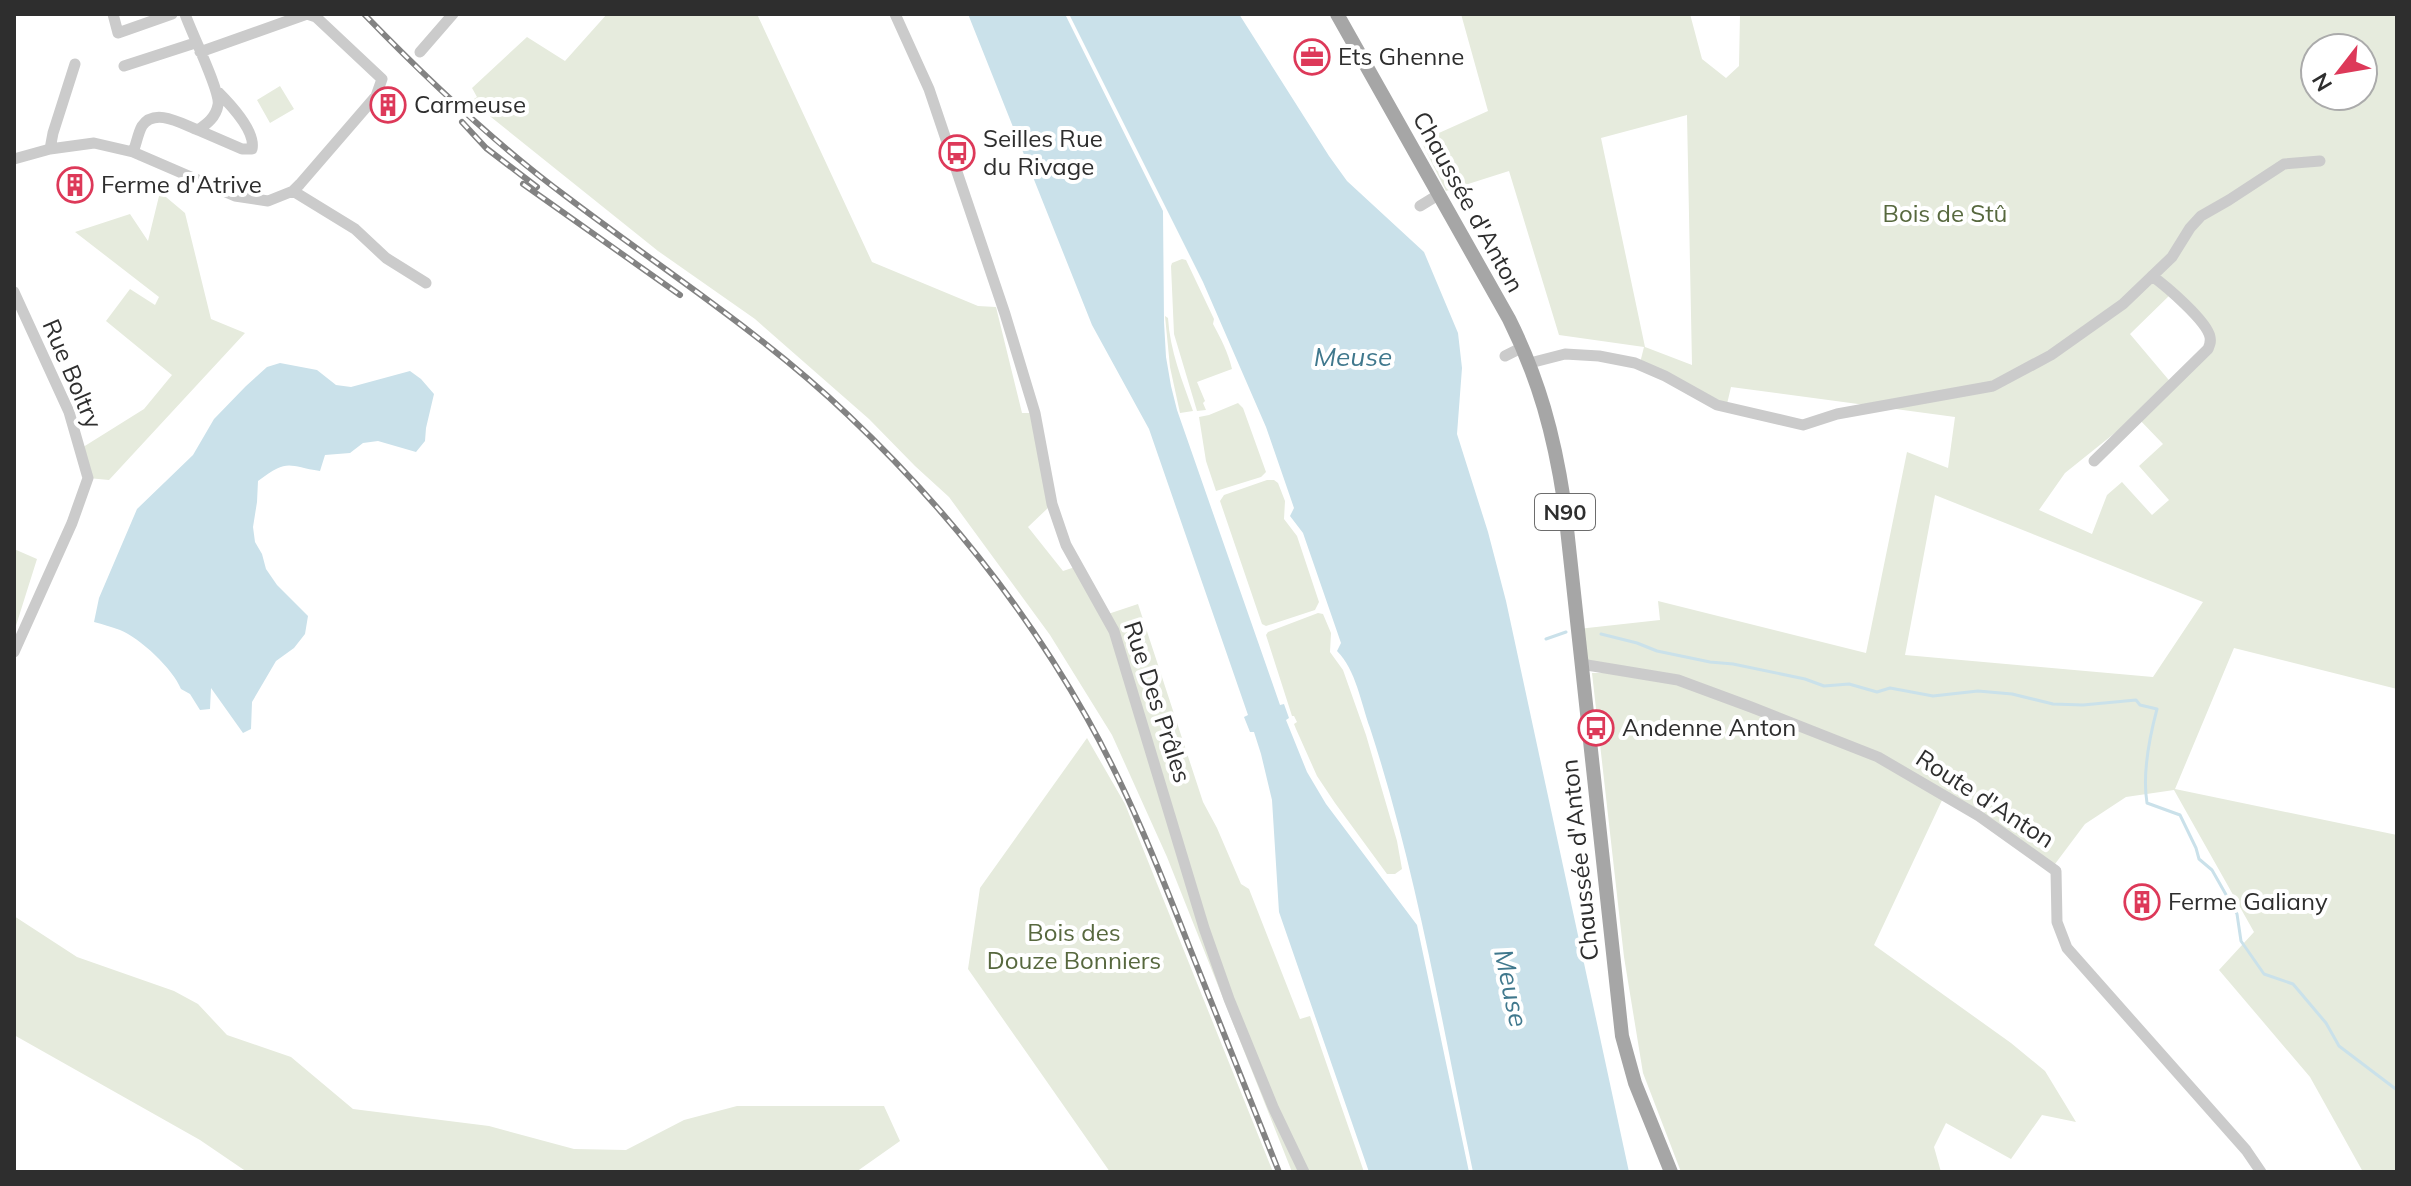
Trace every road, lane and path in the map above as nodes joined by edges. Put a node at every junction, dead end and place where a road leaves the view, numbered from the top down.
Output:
1 (113, 14) edge
2 (172, 14) edge
3 (185, 14) edge
4 (453, 14) edge
5 (895, 14) edge
6 (1337, 14) edge
7 (198, 48) junction
8 (420, 52) dead end
9 (75, 64) dead end
10 (124, 66) dead end
11 (217, 92) junction
12 (198, 130) junction
13 (50, 149) junction
14 (133, 152) junction
15 (14, 159) edge
16 (2320, 161) dead end
17 (293, 191) junction
18 (1438, 195) junction
19 (1420, 206) dead end
20 (2152, 276) junction
21 (426, 283) dead end
22 (14, 292) edge
23 (1523, 347) junction
24 (1505, 356) dead end
25 (1530, 363) junction
26 (2094, 461) dead end
27 (14, 652) edge
28 (1581, 664) junction
29 (1304, 1172) edge
30 (1671, 1172) edge
31 (2261, 1172) edge

1 - 2 street
3 - 7 street
4 - 8 street
5 - 29 street, Rue Des Prâles
6 - 18 main road, Chaussée d'Anton / N90
7 - 10 street
7 - 11 street
7 - 17 street
9 - 13 street
11 - 12 street
11 - 12 street
12 - 14 street
13 - 14 street
13 - 15 street
14 - 17 street
16 - 20 street
17 - 21 street
18 - 19 street
18 - 23 main road, Chaussée d'Anton / N90
20 - 25 street
20 - 26 street
22 - 27 street, Rue Boltry
23 - 24 street
23 - 25 main road, Chaussée d'Anton / N90
25 - 28 main road, Chaussée d'Anton / N90
28 - 30 main road, Chaussée d'Anton / N90
28 - 31 street, Route d'Anton

